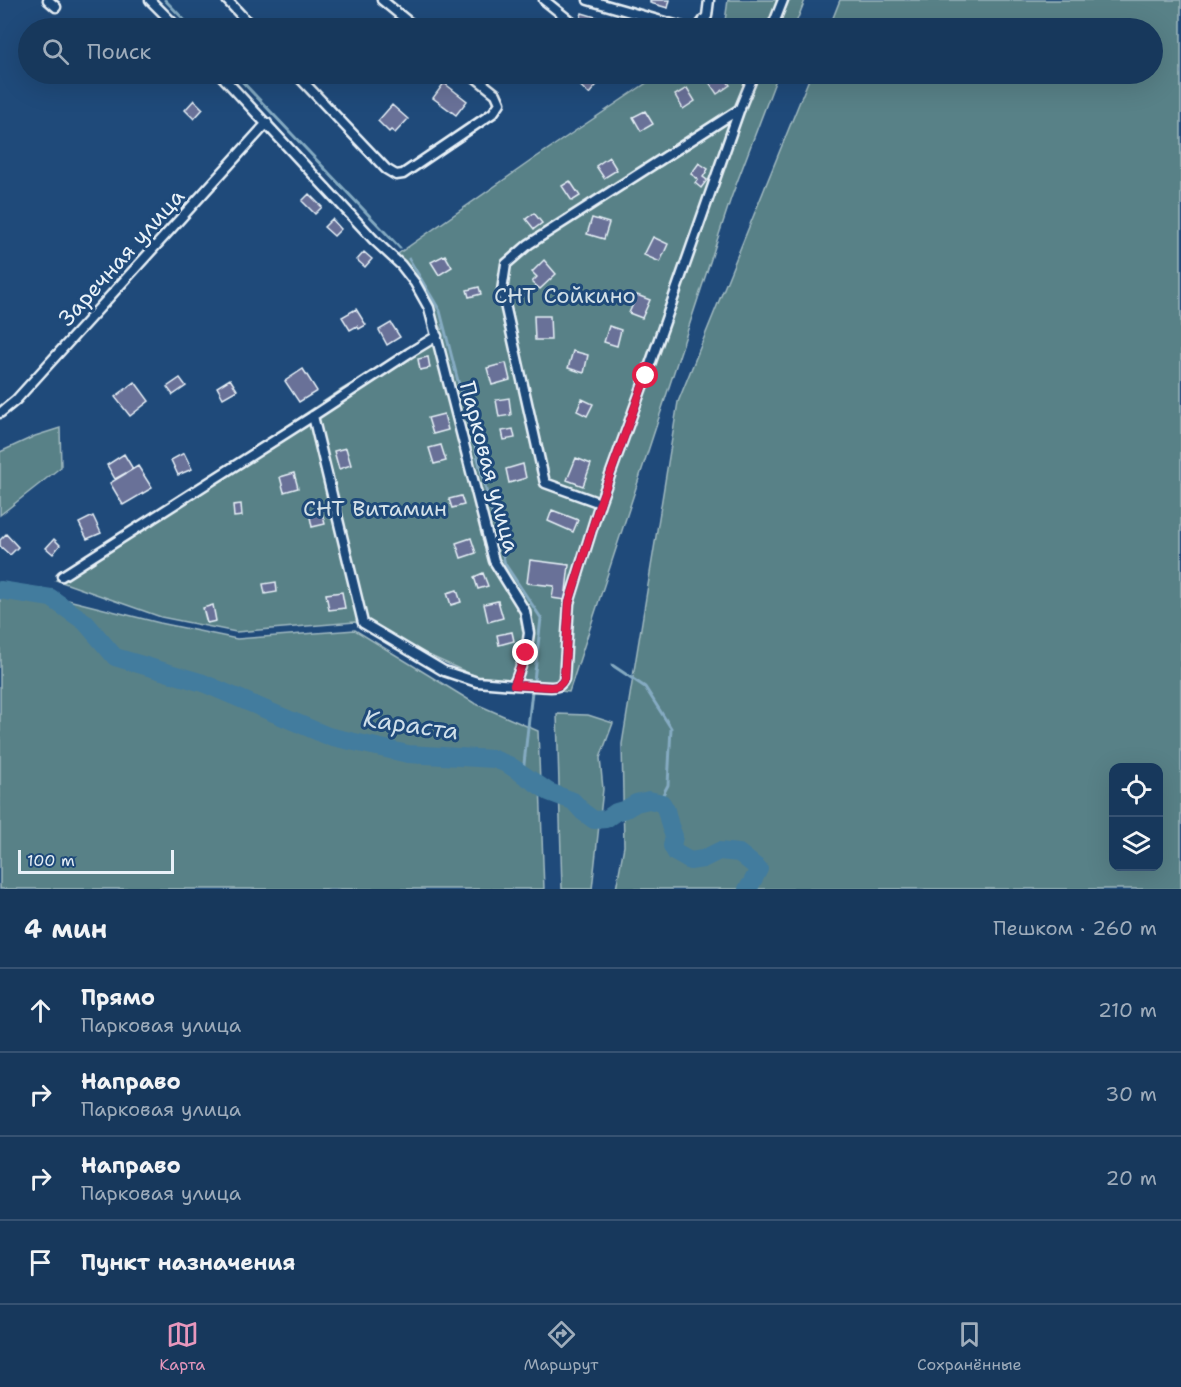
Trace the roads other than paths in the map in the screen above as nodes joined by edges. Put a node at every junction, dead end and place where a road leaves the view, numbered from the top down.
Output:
1 (48, 0) edge
2 (150, 0) edge
3 (226, 0) edge
4 (381, 0) edge
5 (544, 0) edge
6 (588, 0) edge
7 (709, 0) edge
8 (783, 0) edge
9 (56, 7) dead end
10 (168, 18) edge
11 (243, 18) edge
12 (404, 18) edge
13 (566, 18) edge
14 (651, 18) edge
15 (706, 18) edge
16 (776, 18) edge
17 (230, 84) edge
18 (305, 84) edge
19 (484, 84) edge
20 (750, 84) edge
21 (740, 108) junction
22 (267, 123) junction
23 (437, 336) junction
24 (0, 413) edge
25 (313, 416) junction
26 (600, 503) junction
27 (62, 576) dead end
28 (514, 685) junction

1 - 9 street
2 - 10 street
3 - 11 street
4 - 12 street
5 - 13 street
6 - 14 street
7 - 15 street
8 - 16 street
17 - 22 street, Парковая улица
18 - 19 street
20 - 21 street
21 - 26 street
21 - 26 street
22 - 23 street, Парковая улица
22 - 24 street, Заречная улица
23 - 25 street
23 - 28 street, Парковая улица
25 - 27 street
25 - 28 street
26 - 28 street

